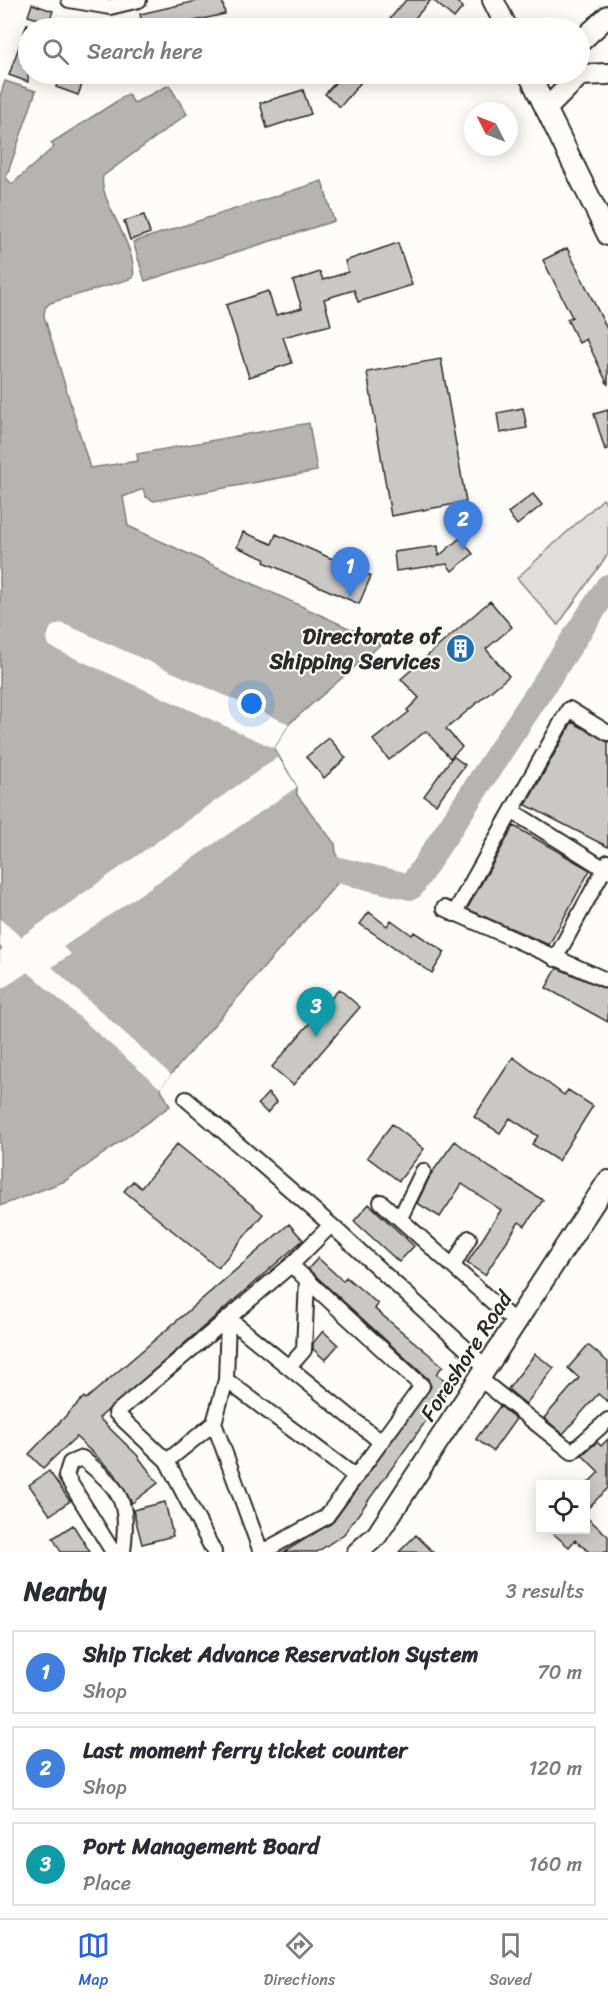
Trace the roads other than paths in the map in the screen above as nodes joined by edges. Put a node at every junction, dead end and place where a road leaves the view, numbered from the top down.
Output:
1 (69, 0) edge
2 (139, 0) edge
3 (493, 0) edge
4 (608, 16) edge
5 (502, 18) edge
6 (590, 32) edge
7 (590, 75) edge
8 (608, 75) edge
9 (534, 84) edge
10 (571, 84) edge
11 (546, 109) junction
12 (608, 235) edge
13 (608, 733) edge
14 (512, 811) junction
15 (607, 867) edge
16 (555, 959) junction
17 (608, 981) edge
18 (186, 1100) dead end
19 (423, 1171) dead end
20 (608, 1181) edge
21 (381, 1202) dead end
22 (400, 1218) junction
23 (331, 1225) junction
24 (469, 1238) dead end
25 (291, 1265) junction
26 (453, 1266) junction
27 (306, 1279) junction
28 (228, 1318) junction
29 (516, 1323) junction
30 (289, 1367) junction
31 (484, 1374) junction
32 (226, 1380) junction
33 (608, 1420) edge
34 (214, 1423) junction
35 (381, 1442) junction
36 (167, 1461) junction
37 (356, 1477) junction
38 (113, 1552) edge
39 (123, 1552) edge
40 (214, 1552) edge
41 (262, 1552) edge
42 (358, 1552) edge

1 - 2 street
3 - 5 main road
4 - 6 main road
7 - 8 main road
9 - 11 main road
10 - 11 main road
11 - 12 main road
13 - 14 street
14 - 15 street
14 - 16 street
15 - 16 street
16 - 17 street
18 - 23 street
19 - 22 street
20 - 29 main road, Foreshore Road
21 - 22 street
22 - 26 street
23 - 25 street
23 - 31 street
24 - 26 street
25 - 27 street
25 - 28 street
26 - 29 street
27 - 30 street
27 - 35 street
28 - 30 street
28 - 32 street
28 - 36 street
29 - 31 main road, Foreshore Road
30 - 35 street
31 - 33 street
31 - 42 main road, Foreshore Road
32 - 34 street
32 - 37 street
34 - 36 street
34 - 41 street
35 - 37 street
36 - 40 street
37 - 41 street
38 - 39 street

